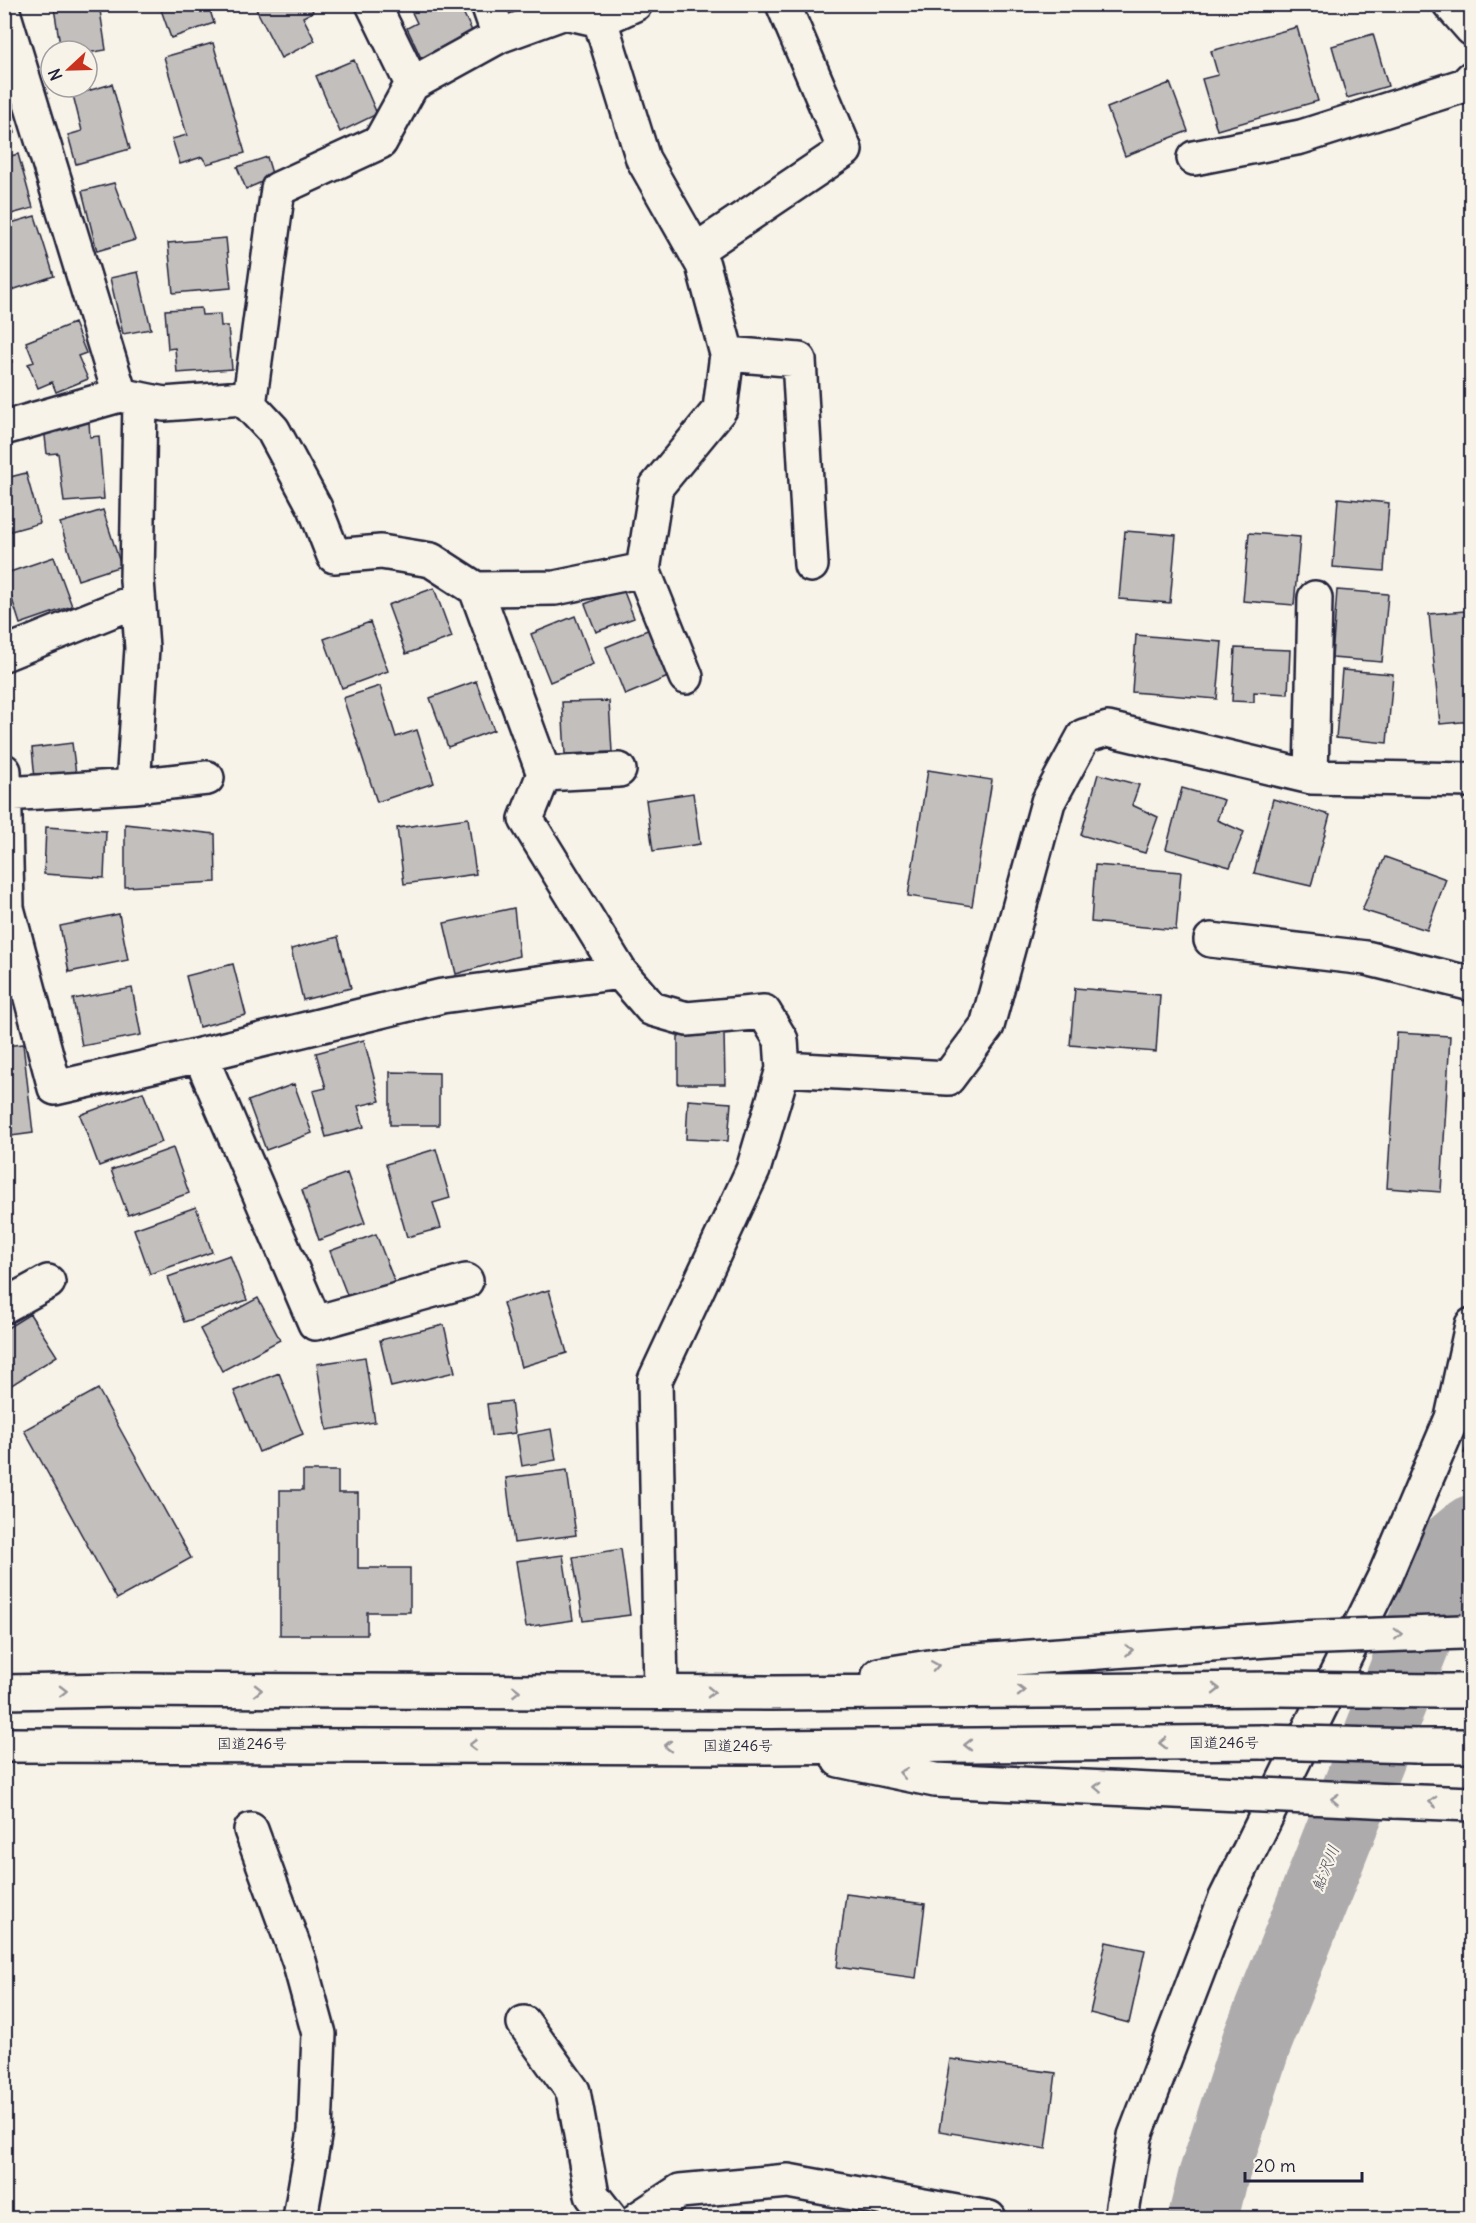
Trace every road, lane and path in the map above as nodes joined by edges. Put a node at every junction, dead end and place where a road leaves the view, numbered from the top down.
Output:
1 (372, 4) edge
2 (488, 4) edge
3 (635, 4) edge
4 (783, 4) edge
5 (1450, 4) edge
6 (600, 12) edge
7 (4, 15) edge
8 (1472, 29) edge
9 (499, 36) junction
10 (1472, 78) edge
11 (412, 84) junction
12 (1194, 158) dead end
13 (695, 251) junction
14 (727, 354) junction
15 (130, 397) junction
16 (249, 405) junction
17 (4, 428) edge
18 (811, 565) dead end
19 (643, 570) junction
20 (476, 589) junction
21 (1315, 598) dead end
22 (138, 600) junction
23 (4, 654) edge
24 (687, 677) dead end
25 (619, 770) dead end
26 (544, 774) junction
27 (1311, 777) junction
28 (207, 778) dead end
29 (1472, 780) edge
30 (5, 782) edge
31 (133, 786) junction
32 (6, 908) edge
33 (1211, 940) dead end
34 (620, 972) junction
35 (1472, 984) edge
36 (200, 1055) junction
37 (783, 1069) junction
38 (466, 1281) dead end
39 (48, 1282) dead end
40 (4, 1306) edge
41 (1472, 1325) edge
42 (1467, 1631) edge
43 (661, 1691) junction
44 (1472, 1691) edge
45 (4, 1692) edge
46 (774, 1693) junction
47 (4, 1745) edge
48 (1472, 1746) edge
49 (771, 1747) junction
50 (1472, 1804) edge
51 (251, 1830) dead end
52 (524, 2023) dead end
53 (300, 2218) edge
54 (610, 2218) edge
55 (639, 2218) edge
56 (989, 2218) edge
57 (1121, 2218) edge

1 - 11 main road
2 - 9 main road
3 - 6 main road
4 - 13 main road
5 - 8 main road
6 - 9 main road
6 - 13 main road
7 - 15 main road
9 - 11 main road
10 - 12 main road
11 - 16 main road
13 - 14 main road
14 - 18 main road
14 - 19 main road
15 - 16 main road
15 - 17 main road
15 - 22 main road
16 - 20 main road
19 - 20 main road
19 - 24 main road
20 - 26 main road
21 - 27 main road
22 - 23 main road
22 - 31 main road
25 - 26 main road
26 - 34 main road
27 - 29 main road
27 - 37 main road
28 - 31 main road
30 - 31 main road
30 - 32 main road
32 - 36 main road
33 - 35 main road
34 - 36 main road
34 - 37 main road
36 - 38 main road
37 - 43 main road
39 - 40 main road
41 - 57 main road
46 -> 42 main road, bridge
45 -> 43 main road
43 -> 46 main road
46 -> 44 main road, bridge
49 -> 47 main road, 国道246号
48 -> 49 main road, 国道246号, bridge
50 -> 49 main road, bridge
51 - 53 main road
52 - 54 main road
55 - 56 main road

